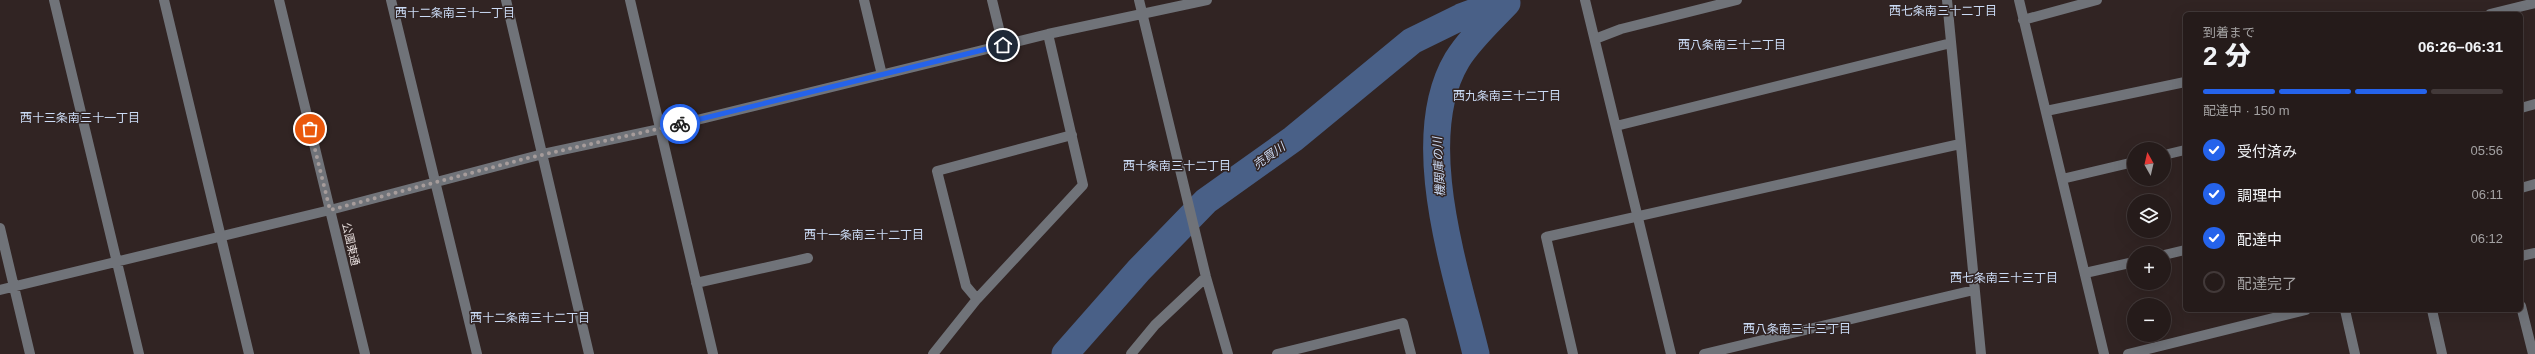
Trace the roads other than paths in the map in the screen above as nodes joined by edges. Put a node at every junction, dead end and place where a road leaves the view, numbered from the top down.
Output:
1 (54, 0) edge
2 (164, 0) edge
3 (279, 0) edge
4 (391, 0) edge
5 (506, 0) edge
6 (630, 0) edge
7 (864, 0) edge
8 (992, 0) edge
9 (1139, 0) edge
10 (1207, 0) edge
11 (1585, 0) edge
12 (1737, 0) edge
13 (1947, 0) edge
14 (2019, 0) edge
15 (2097, 0) edge
16 (2535, 3) edge
17 (2498, 12) edge
18 (1142, 14) junction
19 (2023, 20) junction
20 (1048, 34) junction
21 (1595, 39) junction
22 (1951, 43) junction
23 (1003, 45) junction
24 (882, 75) junction
25 (2183, 82) edge
26 (2535, 104) edge
27 (2523, 107) edge
28 (2046, 111) junction
29 (1616, 126) junction
30 (660, 129) junction
31 (1072, 134) junction
32 (1960, 144) junction
33 (2183, 150) edge
34 (2171, 153) edge
35 (543, 154) junction
36 (2127, 164) edge
37 (2062, 179) junction
38 (435, 181) junction
39 (2535, 184) edge
40 (2523, 187) edge
41 (330, 210) junction
42 (1639, 218) junction
43 (0, 228) edge
44 (219, 236) junction
45 (2183, 250) edge
46 (2171, 253) edge
47 (2535, 253) edge
48 (2523, 256) edge
49 (808, 258) dead end
50 (116, 260) junction
51 (2127, 264) edge
52 (1205, 272) junction
53 (2085, 273) junction
54 (696, 283) junction
55 (14, 286) junction
56 (0, 290) edge
57 (1974, 290) junction
58 (977, 299) junction
59 (2298, 312) edge
60 (2345, 312) edge
61 (2432, 312) edge
62 (2523, 312) edge
63 (2533, 348) edge
64 (30, 354) edge
65 (139, 354) edge
66 (249, 354) edge
67 (365, 354) edge
68 (476, 354) edge
69 (589, 354) edge
70 (713, 354) edge
71 (934, 354) edge
72 (1131, 354) edge
73 (1228, 354) edge
74 (1277, 354) edge
75 (1411, 354) edge
76 (1573, 354) edge
77 (1671, 354) edge
78 (1704, 354) edge
79 (1980, 354) edge
80 (2104, 354) edge
81 (2128, 354) edge
82 (2355, 354) edge
83 (2442, 354) edge

1 - 50 street
2 - 44 street
3 - 41 street, 公園東通
4 - 38 street
5 - 35 street
6 - 30 street
7 - 24 street
8 - 23 street
9 - 18 street
10 - 18 street
11 - 21 street
12 - 21 street
13 - 22 street
14 - 19 street
15 - 19 street
16 - 17 street
18 - 20 street
18 - 52 street
19 - 28 street
20 - 23 street
20 - 31 street
21 - 29 street
22 - 29 street
22 - 32 street
23 - 24 street
24 - 30 street
25 - 28 street
26 - 27 street
28 - 37 street
29 - 42 street
30 - 35 street
30 - 54 street
31 - 58 street
31 - 58 street
32 - 42 street
32 - 57 street
33 - 34 street
35 - 38 street
35 - 69 street
36 - 37 street
37 - 53 street
38 - 41 street
38 - 68 street
39 - 40 street
41 - 44 street
41 - 67 street, 公園東通
42 - 76 street
42 - 77 street
43 - 55 street
44 - 50 street
44 - 66 street
45 - 46 street
47 - 48 street
49 - 54 street
50 - 55 street
50 - 65 street
51 - 53 street
52 - 72 street
52 - 73 street
53 - 80 street
54 - 70 street
55 - 56 street
55 - 64 street
57 - 78 street
57 - 79 street
58 - 71 street
59 - 81 street
60 - 82 street
61 - 83 street
62 - 63 street
74 - 75 street

